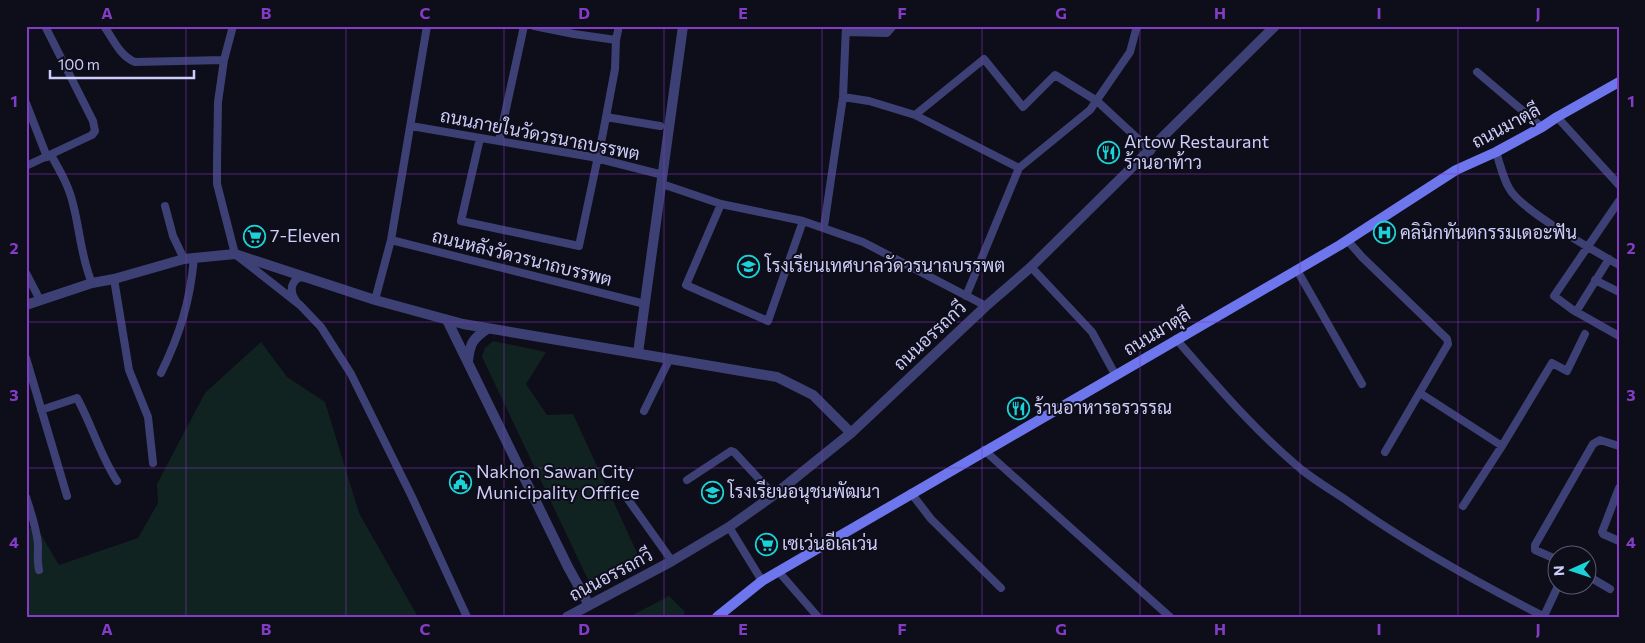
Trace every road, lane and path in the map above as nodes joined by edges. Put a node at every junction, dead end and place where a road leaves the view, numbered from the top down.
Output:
1 (45, 26) edge
2 (104, 26) edge
3 (234, 26) edge
4 (427, 26) edge
5 (524, 26) edge
6 (534, 26) edge
7 (619, 26) edge
8 (683, 26) edge
9 (893, 26) edge
10 (1137, 26) edge
11 (1276, 26) edge
12 (846, 29) edge
13 (616, 40) junction
14 (224, 60) junction
15 (1477, 72) dead end
16 (1619, 82) edge
17 (843, 97) junction
18 (1097, 101) junction
19 (26, 103) edge
20 (915, 115) junction
21 (1557, 116) junction
22 (606, 117) junction
23 (411, 126) junction
24 (660, 126) dead end
25 (1542, 127) junction
26 (480, 138) junction
27 (499, 141) junction
28 (1151, 151) junction
29 (1496, 152) junction
30 (49, 156) junction
31 (597, 158) junction
32 (26, 166) edge
33 (1019, 168) junction
34 (662, 180) junction
35 (1619, 185) edge
36 (1619, 201) edge
37 (721, 204) junction
38 (165, 206) dead end
39 (804, 221) junction
40 (824, 228) junction
41 (391, 240) junction
42 (1347, 240) junction
43 (1587, 247) junction
44 (235, 254) junction
45 (189, 258) junction
46 (1609, 259) junction
47 (1619, 265) edge
48 (1031, 267) junction
49 (1297, 270) junction
50 (26, 273) edge
51 (304, 277) junction
52 (114, 279) junction
53 (1595, 280) junction
54 (92, 283) junction
55 (1619, 292) edge
56 (966, 296) junction
57 (40, 300) junction
58 (375, 300) junction
59 (645, 304) junction
60 (26, 305) edge
61 (300, 306) junction
62 (986, 306) junction
63 (1576, 312) junction
64 (447, 320) junction
65 (488, 329) junction
66 (1585, 334) dead end
67 (1619, 336) edge
68 (1176, 339) junction
69 (638, 353) junction
70 (26, 358) edge
71 (670, 358) junction
72 (468, 361) junction
73 (161, 373) dead end
74 (1116, 376) junction
75 (1362, 384) dead end
76 (1420, 393) junction
77 (41, 410) junction
78 (644, 411) dead end
79 (851, 434) junction
80 (1502, 446) junction
81 (1619, 446) edge
82 (984, 450) junction
83 (1385, 452) dead end
84 (153, 463) dead end
85 (687, 480) dead end
86 (117, 481) dead end
87 (1619, 488) edge
88 (911, 493) junction
89 (774, 495) junction
90 (67, 496) dead end
91 (26, 497) edge
92 (627, 498) dead end
93 (1463, 506) dead end
94 (729, 526) junction
95 (1619, 542) edge
96 (1548, 556) edge
97 (672, 561) junction
98 (39, 570) dead end
99 (778, 571) junction
100 (762, 580) junction
101 (1598, 582) edge
102 (1001, 588) dead end
103 (1610, 589) dead end
104 (1553, 596) edge
105 (589, 605) junction
106 (1544, 616) edge
107 (467, 617) edge
108 (567, 617) edge
109 (717, 617) edge
110 (818, 617) edge
111 (1170, 617) edge

1 - 30 street
2 - 14 street
3 - 14 street
4 - 23 street
5 - 27 street
6 - 13 street
7 - 13 street
8 - 34 street
9 - 12 street
10 - 18 street
11 - 28 street, ถนนอรรถกวี
12 - 17 street
13 - 22 street
14 - 44 street
15 - 25 street
16 - 21 main road, ถนนมาตุลี
17 - 20 street
17 - 40 street
18 - 20 street
18 - 28 street
18 - 33 street
19 - 30 street
20 - 33 street
21 - 25 main road, ถนนมาตุลี
21 - 35 street
22 - 24 street
22 - 31 street
23 - 26 street, ถนนภายในวัดวรนาถบรรพต
23 - 41 street
25 - 29 main road, ถนนมาตุลี
26 - 27 street, ถนนภายในวัดวรนาถบรรพต
26 - 31 street
27 - 31 street, ถนนภายในวัดวรนาถบรรพต
28 - 48 street, ถนนอรรถกวี
29 - 42 main road, ถนนมาตุลี
29 - 43 street
30 - 32 street
30 - 54 street
31 - 34 street, ถนนภายในวัดวรนาถบรรพต
33 - 56 street
34 - 37 street, ถนนภายในวัดวรนาถบรรพต
34 - 59 street
36 - 43 street
37 - 39 street, ถนนภายในวัดวรนาถบรรพต
37 - 39 street
38 - 45 street
39 - 40 street, ถนนภายในวัดวรนาถบรรพต
40 - 56 street, ถนนภายในวัดวรนาถบรรพต
41 - 58 street
41 - 59 street, ถนนหลังวัดวรนาถบรรพต
42 - 49 main road, ถนนมาตุลี
42 - 76 street
43 - 46 street
43 - 63 street
44 - 45 street
44 - 51 street
44 - 61 street
45 - 52 street
45 - 73 street
46 - 47 street
46 - 53 street
48 - 62 street, ถนนอรรถกวี
48 - 74 street
49 - 68 main road, ถนนมาตุลี
49 - 75 street
50 - 57 street
51 - 58 street
51 - 61 street
52 - 54 street
52 - 84 street
53 - 55 street
53 - 63 street
54 - 57 street
56 - 62 street, ถนนภายในวัดวรนาถบรรพต
57 - 60 street
58 - 64 street
59 - 69 street
61 - 107 street
62 - 79 street, ถนนอรรถกวี
63 - 67 street
64 - 65 street
64 - 72 street
65 - 69 street
65 - 72 street
66 - 80 street
68 - 74 main road, ถนนมาตุลี
68 - 106 street
69 - 71 street
70 - 77 street
71 - 78 street
71 - 79 street
72 - 105 street
74 - 82 main road, ถนนมาตุลี
76 - 80 street
76 - 83 street
77 - 86 street
77 - 90 street
79 - 89 street, ถนนอรรถกวี
80 - 93 street
81 - 96 street
82 - 88 main road, ถนนมาตุลี
82 - 111 street
85 - 89 street
87 - 95 street
88 - 99 main road, ถนนมาตุลี
88 - 102 street
89 - 94 street, ถนนอรรถกวี
91 - 98 street
92 - 97 street
94 - 97 street, ถนนอรรถกวี
94 - 100 street
97 - 105 street, ถนนอรรถกวี
99 - 100 main road, ถนนมาตุลี
99 - 110 street
100 - 109 main road, ถนนมาตุลี
101 - 103 street
104 - 106 street
105 - 108 street, ถนนอรรถกวี

